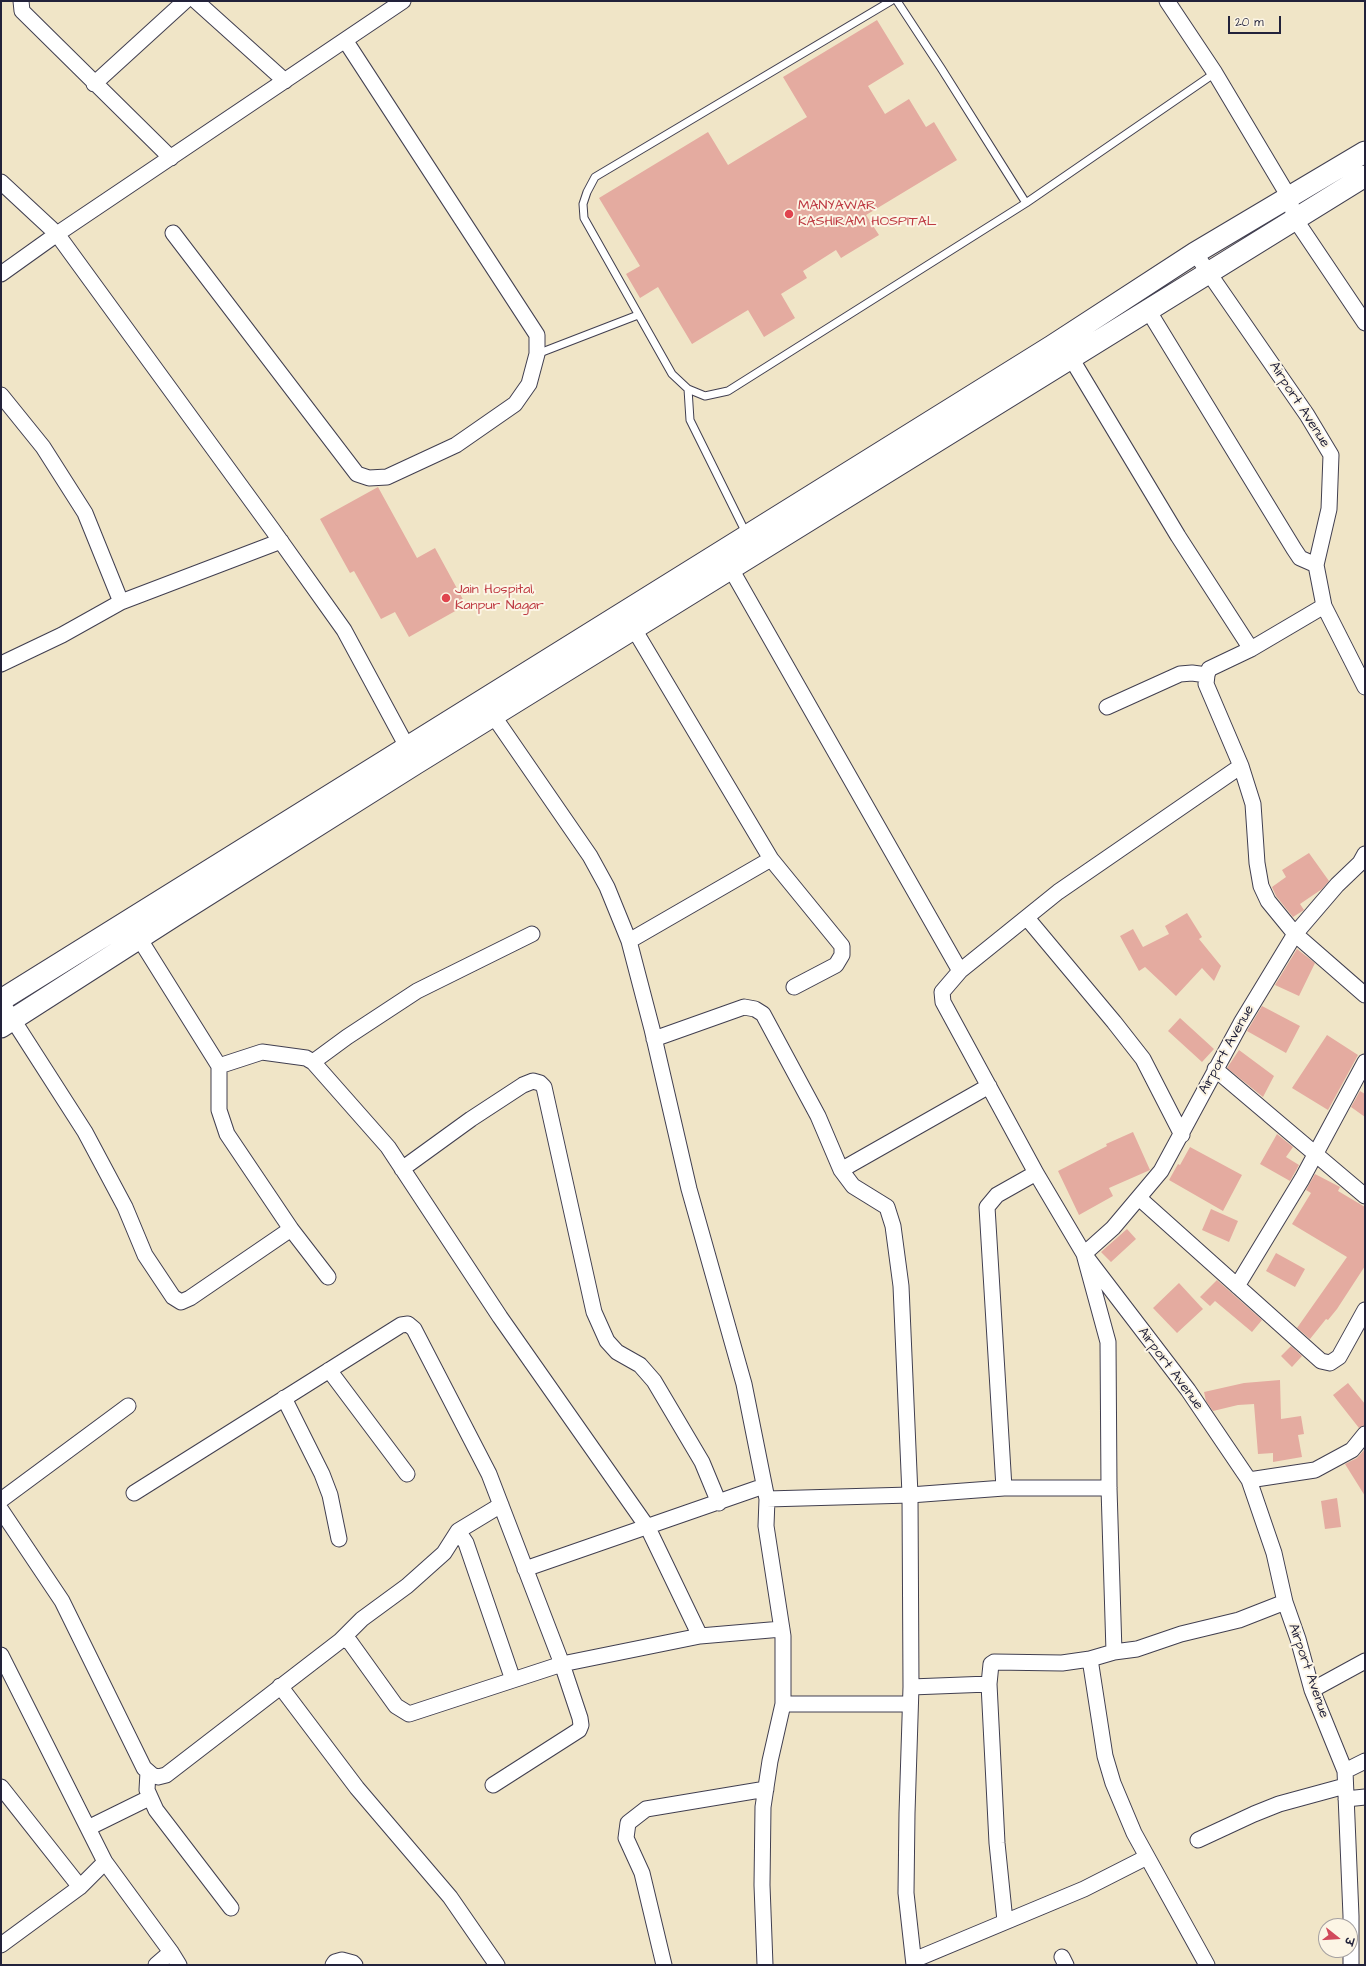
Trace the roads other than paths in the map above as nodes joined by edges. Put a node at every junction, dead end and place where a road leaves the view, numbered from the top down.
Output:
1 (21, 1) edge
2 (185, 1) edge
3 (196, 1) edge
4 (403, 1) edge
5 (890, 1) edge
6 (897, 1) edge
7 (1167, 1) edge
8 (345, 40) junction
9 (1216, 73) junction
10 (285, 81) junction
11 (94, 84) junction
12 (1365, 152) edge
13 (171, 158) junction
14 (1365, 176) edge
15 (1, 182) edge
16 (1289, 197) junction
17 (1026, 203) junction
18 (1295, 219) junction
19 (173, 232) dead end
20 (57, 234) junction
21 (1195, 253) junction
22 (1208, 273) junction
23 (1, 274) edge
24 (1148, 310) junction
25 (638, 315) junction
26 (1365, 322) edge
27 (537, 354) junction
28 (1071, 358) junction
29 (688, 389) junction
30 (1, 395) edge
31 (747, 535) junction
32 (281, 541) junction
33 (1316, 565) junction
34 (731, 569) junction
35 (121, 602) junction
36 (1324, 606) junction
37 (634, 629) junction
38 (1251, 649) junction
39 (1, 664) edge
40 (1207, 675) junction
41 (1365, 687) edge
42 (1107, 707) dead end
43 (488, 709) junction
44 (411, 756) junction
45 (1241, 766) junction
46 (771, 859) junction
47 (1363, 862) edge
48 (1027, 918) junction
49 (532, 934) dead end
50 (1294, 934) junction
51 (139, 938) junction
52 (629, 941) junction
53 (960, 971) junction
54 (794, 987) dead end
55 (1365, 995) edge
56 (1, 1001) edge
57 (7, 1024) edge
58 (654, 1039) junction
59 (313, 1062) junction
60 (1365, 1062) edge
61 (219, 1066) junction
62 (1215, 1069) junction
63 (989, 1086) junction
64 (1182, 1135) junction
65 (1315, 1154) junction
66 (402, 1169) junction
67 (841, 1170) junction
68 (1036, 1173) junction
69 (1365, 1196) edge
70 (1139, 1198) junction
71 (291, 1229) junction
72 (1084, 1254) junction
73 (328, 1278) dead end
74 (1237, 1286) junction
75 (1365, 1310) edge
76 (329, 1370) junction
77 (284, 1398) junction
78 (128, 1406) dead end
79 (1365, 1434) edge
80 (407, 1474) dead end
81 (1248, 1480) junction
82 (1004, 1488) junction
83 (1109, 1488) junction
84 (134, 1493) dead end
85 (766, 1493) junction
86 (910, 1495) junction
87 (1, 1500) edge
88 (719, 1502) junction
89 (501, 1506) junction
90 (1, 1510) edge
91 (648, 1528) junction
92 (458, 1531) junction
93 (339, 1539) dead end
94 (525, 1569) junction
95 (1285, 1602) junction
96 (782, 1629) junction
97 (700, 1636) junction
98 (340, 1641) junction
99 (1114, 1652) junction
100 (1, 1655) edge
101 (1090, 1659) junction
102 (1365, 1661) edge
103 (562, 1664) junction
104 (513, 1680) junction
105 (989, 1684) junction
106 (280, 1686) junction
107 (911, 1687) junction
108 (1312, 1690) junction
109 (783, 1704) junction
110 (910, 1704) junction
111 (1365, 1761) edge
112 (148, 1772) junction
113 (493, 1785) dead end
114 (1345, 1785) junction
115 (1, 1787) edge
116 (766, 1789) junction
117 (149, 1798) junction
118 (1365, 1798) edge
119 (88, 1828) junction
120 (1198, 1840) dead end
121 (1147, 1857) junction
122 (105, 1862) junction
123 (80, 1887) junction
124 (231, 1908) dead end
125 (1005, 1921) junction
126 (1, 1945) edge
127 (175, 1959) edge
128 (914, 1963) edge
129 (156, 1965) edge
130 (334, 1965) edge
131 (355, 1965) edge
132 (497, 1965) edge
133 (664, 1965) edge
134 (765, 1965) edge
135 (1207, 1965) edge
136 (1351, 1965) edge

1 - 11 street
2 - 11 street
3 - 10 street
4 - 8 street
5 - 25 lane
6 - 17 lane
7 - 9 street
8 - 10 street
8 - 27 street
9 - 16 street
9 - 17 lane
10 - 13 street
11 - 13 street
12 - 16 main road
13 - 20 street
14 - 18 main road
15 - 20 street
16 - 18 street
16 - 21 main road
17 - 29 lane
18 - 22 main road
18 - 26 street
19 - 27 street
20 - 23 street
20 - 32 street
21 - 22 street, Airport Avenue
21 - 31 main road
22 - 24 main road
22 - 33 street, Airport Avenue
24 - 28 main road
24 - 33 street
25 - 27 lane
25 - 29 lane
28 - 34 main road
28 - 38 street
29 - 31 lane
30 - 35 street
31 - 43 main road
32 - 35 street
32 - 44 street
33 - 36 street, Airport Avenue
34 - 37 main road
34 - 53 street
35 - 39 street
36 - 38 street
36 - 41 street, Airport Avenue
37 - 43 main road
37 - 46 street
38 - 40 street
40 - 42 street
40 - 45 street
43 - 44 main road
43 - 52 street
44 - 51 main road
44 - 56 main road
45 - 48 street
45 - 50 street
46 - 52 street
46 - 54 street
47 - 50 street, Airport Avenue
48 - 53 street
48 - 64 street
49 - 59 street
50 - 55 street
50 - 62 street, Airport Avenue
51 - 57 main road
51 - 61 street
52 - 58 street
53 - 63 street
56 - 57 street
57 - 71 street
58 - 67 street
58 - 85 street
59 - 61 street
59 - 66 street
60 - 65 street
61 - 71 street
62 - 64 street, Airport Avenue
62 - 65 street
63 - 67 street
63 - 68 street
64 - 70 street, Airport Avenue
65 - 69 street
65 - 74 street
66 - 88 street
66 - 91 street
67 - 86 street
68 - 72 street
68 - 82 street
70 - 72 street, Airport Avenue
70 - 74 street
71 - 73 street
72 - 81 street, Airport Avenue
72 - 83 street
74 - 75 street
76 - 77 street
76 - 80 street
76 - 89 street
77 - 84 street
77 - 93 street
78 - 87 street
79 - 81 street
81 - 95 street, Airport Avenue
82 - 83 street
82 - 86 street
83 - 99 street
85 - 86 street
85 - 88 street
85 - 96 street
86 - 107 street
88 - 91 street
89 - 92 street
89 - 94 street
90 - 112 street
91 - 94 street
91 - 97 street
92 - 98 street
92 - 104 street
94 - 103 street
95 - 99 street
95 - 108 street, Airport Avenue
96 - 97 street
96 - 109 street
97 - 103 street
98 - 104 street
98 - 106 street
99 - 101 street
100 - 119 street
101 - 105 street
101 - 121 street
102 - 108 street
103 - 104 street
103 - 113 street
105 - 107 street
105 - 125 street
106 - 112 street
106 - 132 street
107 - 110 street
108 - 114 street, Airport Avenue
109 - 110 street
109 - 116 street
110 - 128 street
111 - 114 street
112 - 117 street
114 - 118 street
114 - 120 street
114 - 136 street, Airport Avenue
115 - 123 street
116 - 133 street
116 - 134 street
117 - 119 street
117 - 124 street
119 - 122 street
121 - 125 street
121 - 135 street
122 - 123 street
122 - 127 street
123 - 126 street
125 - 128 street
127 - 129 street
130 - 131 street

